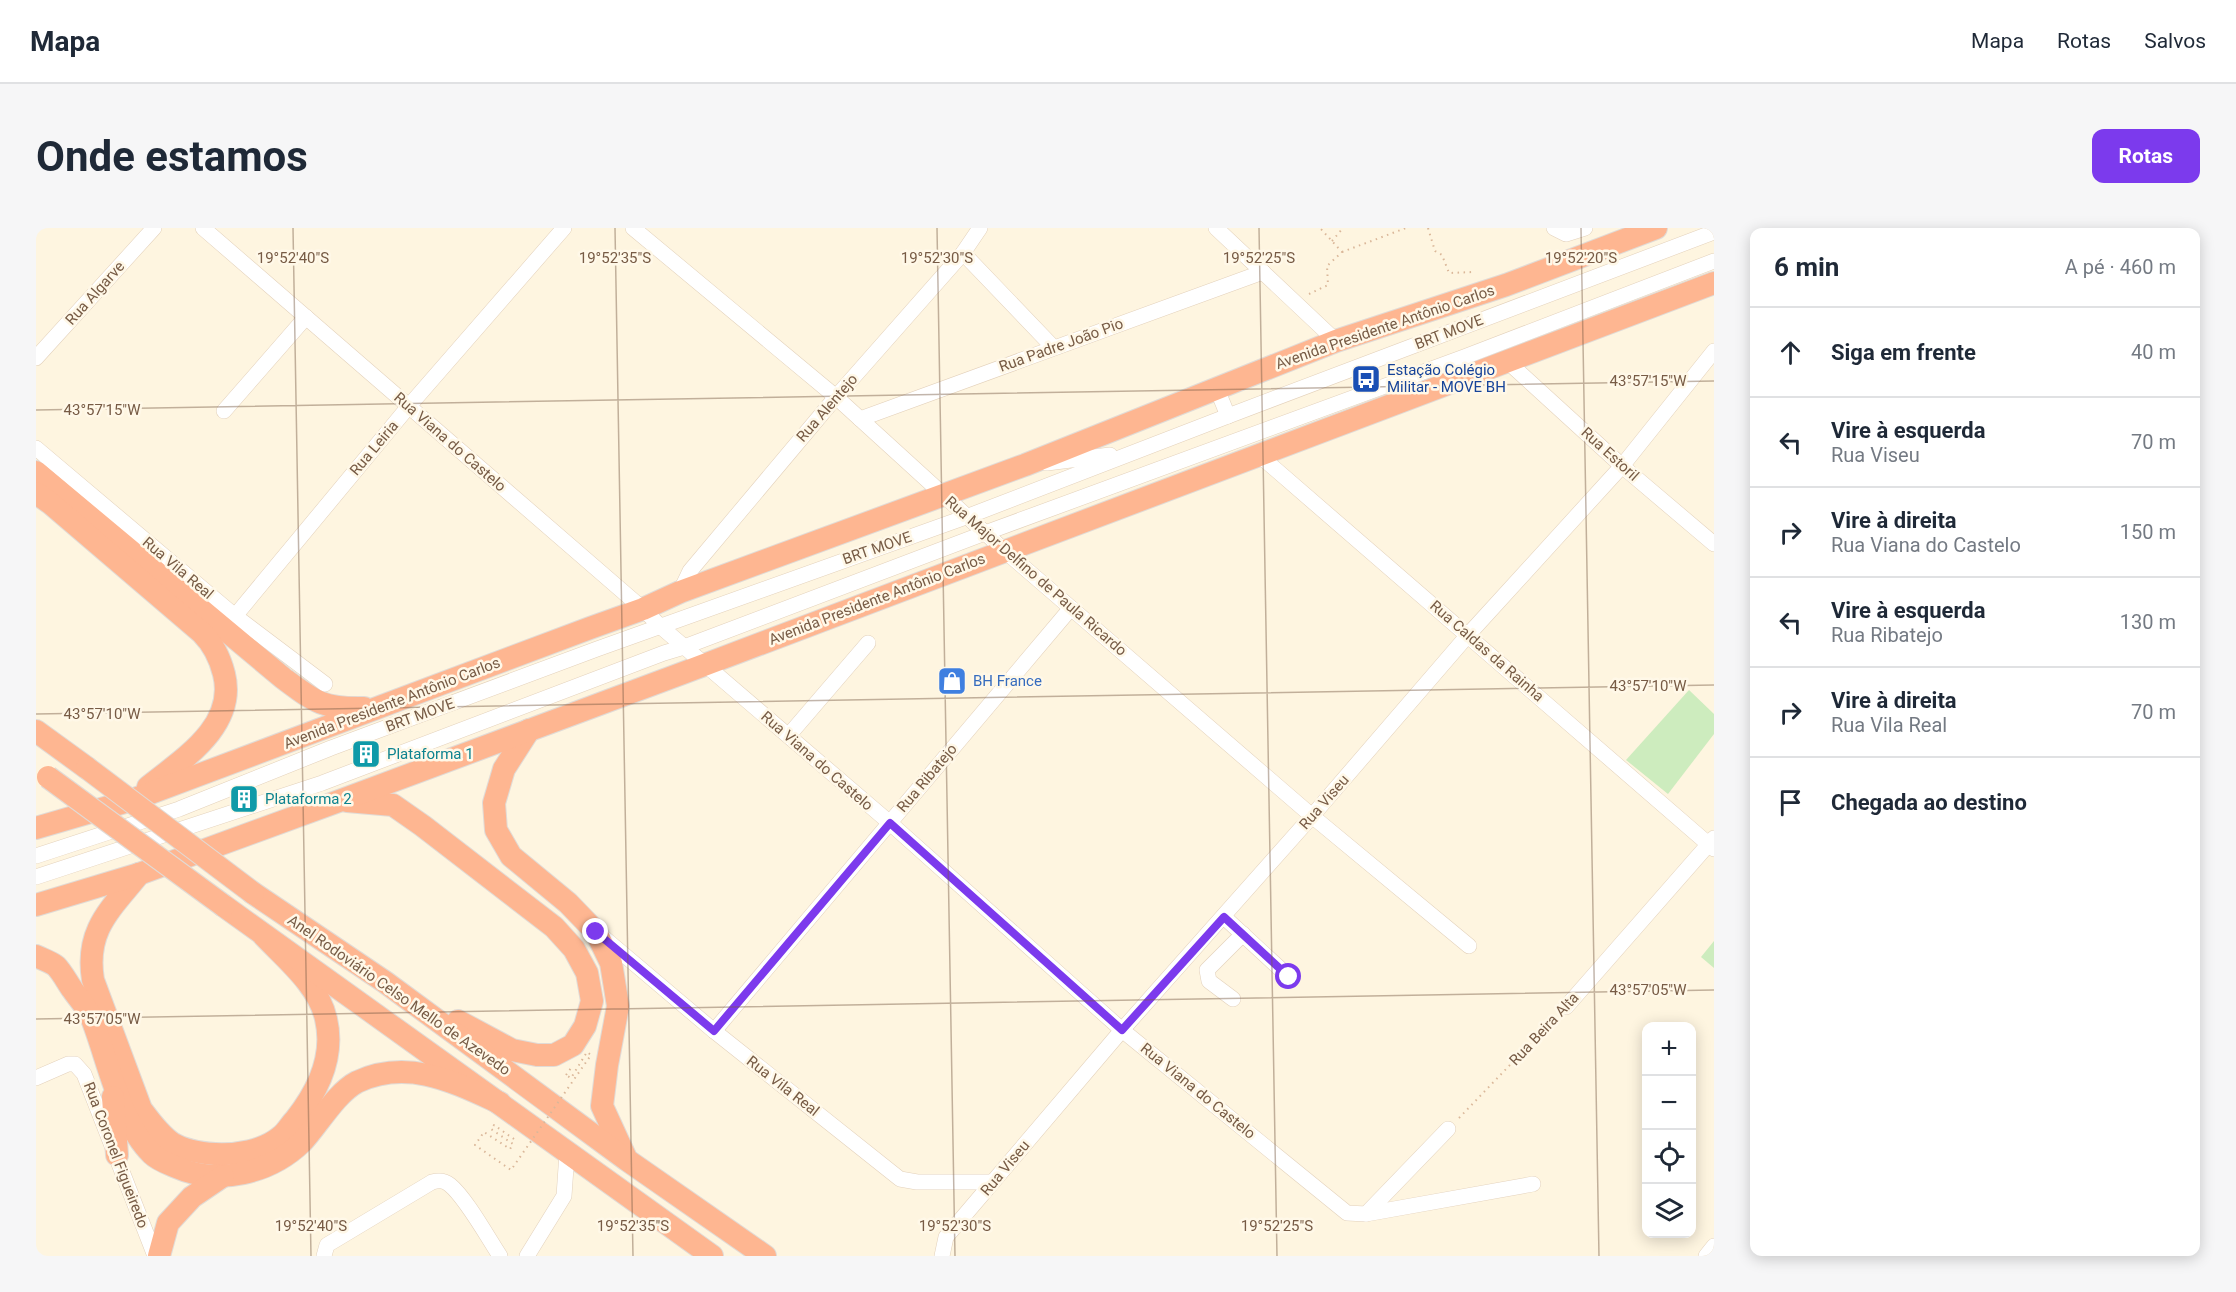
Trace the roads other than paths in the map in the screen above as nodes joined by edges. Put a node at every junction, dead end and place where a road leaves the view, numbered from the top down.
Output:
1 (154, 228) edge
2 (203, 228) edge
3 (564, 228) edge
4 (633, 228) edge
5 (980, 228) edge
6 (1216, 228) edge
7 (1554, 228) edge
8 (1585, 228) edge
9 (1648, 229) edge
10 (1709, 235) edge
11 (963, 253) junction
12 (1714, 261) edge
13 (1263, 272) junction
14 (1714, 283) edge
15 (306, 317) junction
16 (1336, 341) junction
17 (1053, 347) junction
18 (1714, 351) edge
19 (1464, 357) junction
20 (36, 358) edge
21 (1508, 362) junction
22 (1217, 389) junction
23 (836, 397) junction
24 (409, 406) junction
25 (224, 411) dead end
26 (1228, 416) junction
27 (860, 419) junction
28 (1257, 444) junction
29 (36, 448) edge
30 (1130, 453) junction
31 (1025, 465) junction
32 (1622, 466) junction
33 (36, 472) edge
34 (36, 493) edge
35 (944, 495) junction
36 (966, 517) junction
37 (985, 533) junction
38 (1714, 544) edge
39 (1005, 550) junction
40 (680, 592) junction
41 (1071, 608) junction
42 (644, 609) junction
43 (235, 616) junction
44 (660, 626) junction
45 (1468, 635) junction
46 (868, 643) dead end
47 (684, 647) junction
48 (705, 665) junction
49 (325, 684) dead end
50 (381, 708) junction
51 (36, 730) edge
52 (529, 730) junction
53 (789, 735) junction
54 (42, 773) edge
55 (132, 800) junction
56 (339, 801) junction
57 (1312, 816) junction
58 (890, 823) junction
59 (39, 827) edge
60 (1712, 843) edge
61 (70, 844) junction
62 (36, 856) edge
63 (139, 874) junction
64 (36, 877) edge
65 (36, 905) edge
66 (1224, 917) junction
67 (596, 932) junction
68 (1243, 934) junction
69 (264, 936) junction
70 (1469, 946) dead end
71 (36, 956) edge
72 (1289, 977) dead end
73 (385, 982) junction
74 (1233, 999) dead end
75 (1566, 1007) road end
76 (1122, 1030) junction
77 (714, 1031) junction
78 (36, 1078) edge
79 (112, 1080) junction
80 (500, 1103) junction
81 (1448, 1129) road end
82 (567, 1153) junction
83 (117, 1155) junction
84 (627, 1160) junction
85 (223, 1176) junction
86 (993, 1182) junction
87 (1533, 1184) dead end
88 (1366, 1214) junction
89 (1714, 1246) edge
90 (157, 1256) edge
91 (324, 1256) edge
92 (501, 1256) edge
93 (528, 1256) edge
94 (712, 1256) edge
95 (765, 1256) edge
96 (942, 1256) edge
97 (1706, 1256) edge

1 - 20 street, Rua Algarve
2 - 15 street, Rua Viana do Castelo
3 - 24 street, Rua Leiria
4 - 23 street, Rua Major Delfino de Paula Ricardo
5 - 11 street, Rua Alentejo
6 - 13 street
7 - 8 street
9 - 16 highway, Avenida Presidente Antônio Carlos
10 - 26 street, BRT MOVE
11 - 17 street
11 - 23 street, Rua Alentejo
12 - 19 street, BRT MOVE
13 - 16 street
13 - 17 street, Rua Padre João Pio
14 - 21 highway, Avenida Presidente Antônio Carlos
15 - 24 street, Rua Viana do Castelo
15 - 25 street
16 - 22 highway, Avenida Presidente Antônio Carlos
17 - 27 street, Rua Padre João Pio
18 - 32 street, Rua Viseu
19 - 21 street, BRT MOVE
19 - 28 street, BRT MOVE
21 - 28 highway, Avenida Presidente Antônio Carlos
21 - 32 street, Rua Estoril
22 - 26 street
22 - 31 highway, Avenida Presidente Antônio Carlos
23 - 27 street, Rua Major Delfino de Paula Ricardo
23 - 40 street, Rua Alentejo
24 - 42 street, Rua Viana do Castelo
24 - 43 street, Rua Leiria
26 - 30 street, BRT MOVE
27 - 35 street, Rua Major Delfino de Paula Ricardo
28 - 37 street, BRT MOVE
28 - 39 highway, Avenida Presidente Antônio Carlos
28 - 45 street, Rua Caldas da Rainha
29 - 43 street, Rua Vila Real
30 - 31 street
30 - 36 street, BRT MOVE
31 - 35 highway, Avenida Presidente Antônio Carlos
32 - 38 street, Rua Estoril
32 - 45 street, Rua Viseu
33 - 50 highway
34 - 55 highway
35 - 36 street, Rua Major Delfino de Paula Ricardo
35 - 40 highway, Avenida Presidente Antônio Carlos
36 - 37 street, Rua Major Delfino de Paula Ricardo
36 - 44 street, BRT MOVE
37 - 39 street, Rua Major Delfino de Paula Ricardo
37 - 47 street, BRT MOVE
39 - 41 street, Rua Major Delfino de Paula Ricardo
39 - 48 highway, Avenida Presidente Antônio Carlos
40 - 42 highway, Avenida Presidente Antônio Carlos
41 - 57 street, Rua Major Delfino de Paula Ricardo
41 - 58 street, Rua Ribatejo
42 - 44 street, Rua Viana do Castelo
42 - 50 highway, Avenida Presidente Antônio Carlos
43 - 49 street, Rua Vila Real
44 - 47 street, Rua Viana do Castelo
44 - 61 street, BRT MOVE
45 - 57 street, Rua Viseu
45 - 60 street, Rua Caldas da Rainha
46 - 53 street
47 - 48 street, Rua Viana do Castelo
47 - 64 street, BRT MOVE
48 - 52 highway, Avenida Presidente Antônio Carlos
48 - 53 street, Rua Viana do Castelo
50 - 55 highway, Avenida Presidente Antônio Carlos
51 - 73 highway, Anel Rodoviário Celso Mello de Azevedo, bridge
52 - 56 highway, Avenida Presidente Antônio Carlos
52 - 67 highway
53 - 58 street, Rua Viana do Castelo
54 - 69 highway, Anel Rodoviário Celso Mello de Azevedo, bridge
55 - 59 highway, Avenida Presidente Antônio Carlos
56 - 63 highway, Avenida Presidente Antônio Carlos
56 - 73 highway
57 - 66 street, Rua Viseu
57 - 70 street, Rua Major Delfino de Paula Ricardo
58 - 76 street, Rua Viana do Castelo
58 - 77 street, Rua Ribatejo
59 - 61 street
60 - 75 street, Rua Beira Alta
61 - 62 street, BRT MOVE
63 - 65 highway, Avenida Presidente Antônio Carlos
63 - 69 highway
66 - 68 street
66 - 76 street, Rua Viseu
67 - 77 street, Rua Vila Real
67 - 84 highway
68 - 72 street
68 - 74 street
69 - 80 highway, Anel Rodoviário Celso Mello de Azevedo
71 - 79 highway
73 - 84 highway, Anel Rodoviário Celso Mello de Azevedo
76 - 86 street, Rua Viseu
76 - 88 street, Rua Viana do Castelo
77 - 86 street, Rua Vila Real
78 - 83 street, Rua Coronel Figueiredo
79 - 83 highway
79 - 85 highway
80 - 82 highway, Anel Rodoviário Celso Mello de Azevedo
80 - 85 highway
81 - 88 street
82 - 93 street
82 - 94 highway, Anel Rodoviário Celso Mello de Azevedo
83 - 90 street, Rua Coronel Figueiredo
84 - 95 highway, Anel Rodoviário Celso Mello de Azevedo
85 - 90 highway
86 - 96 street, Rua Viseu
87 - 88 street, Rua Viana do Castelo
89 - 97 street
91 - 92 street

